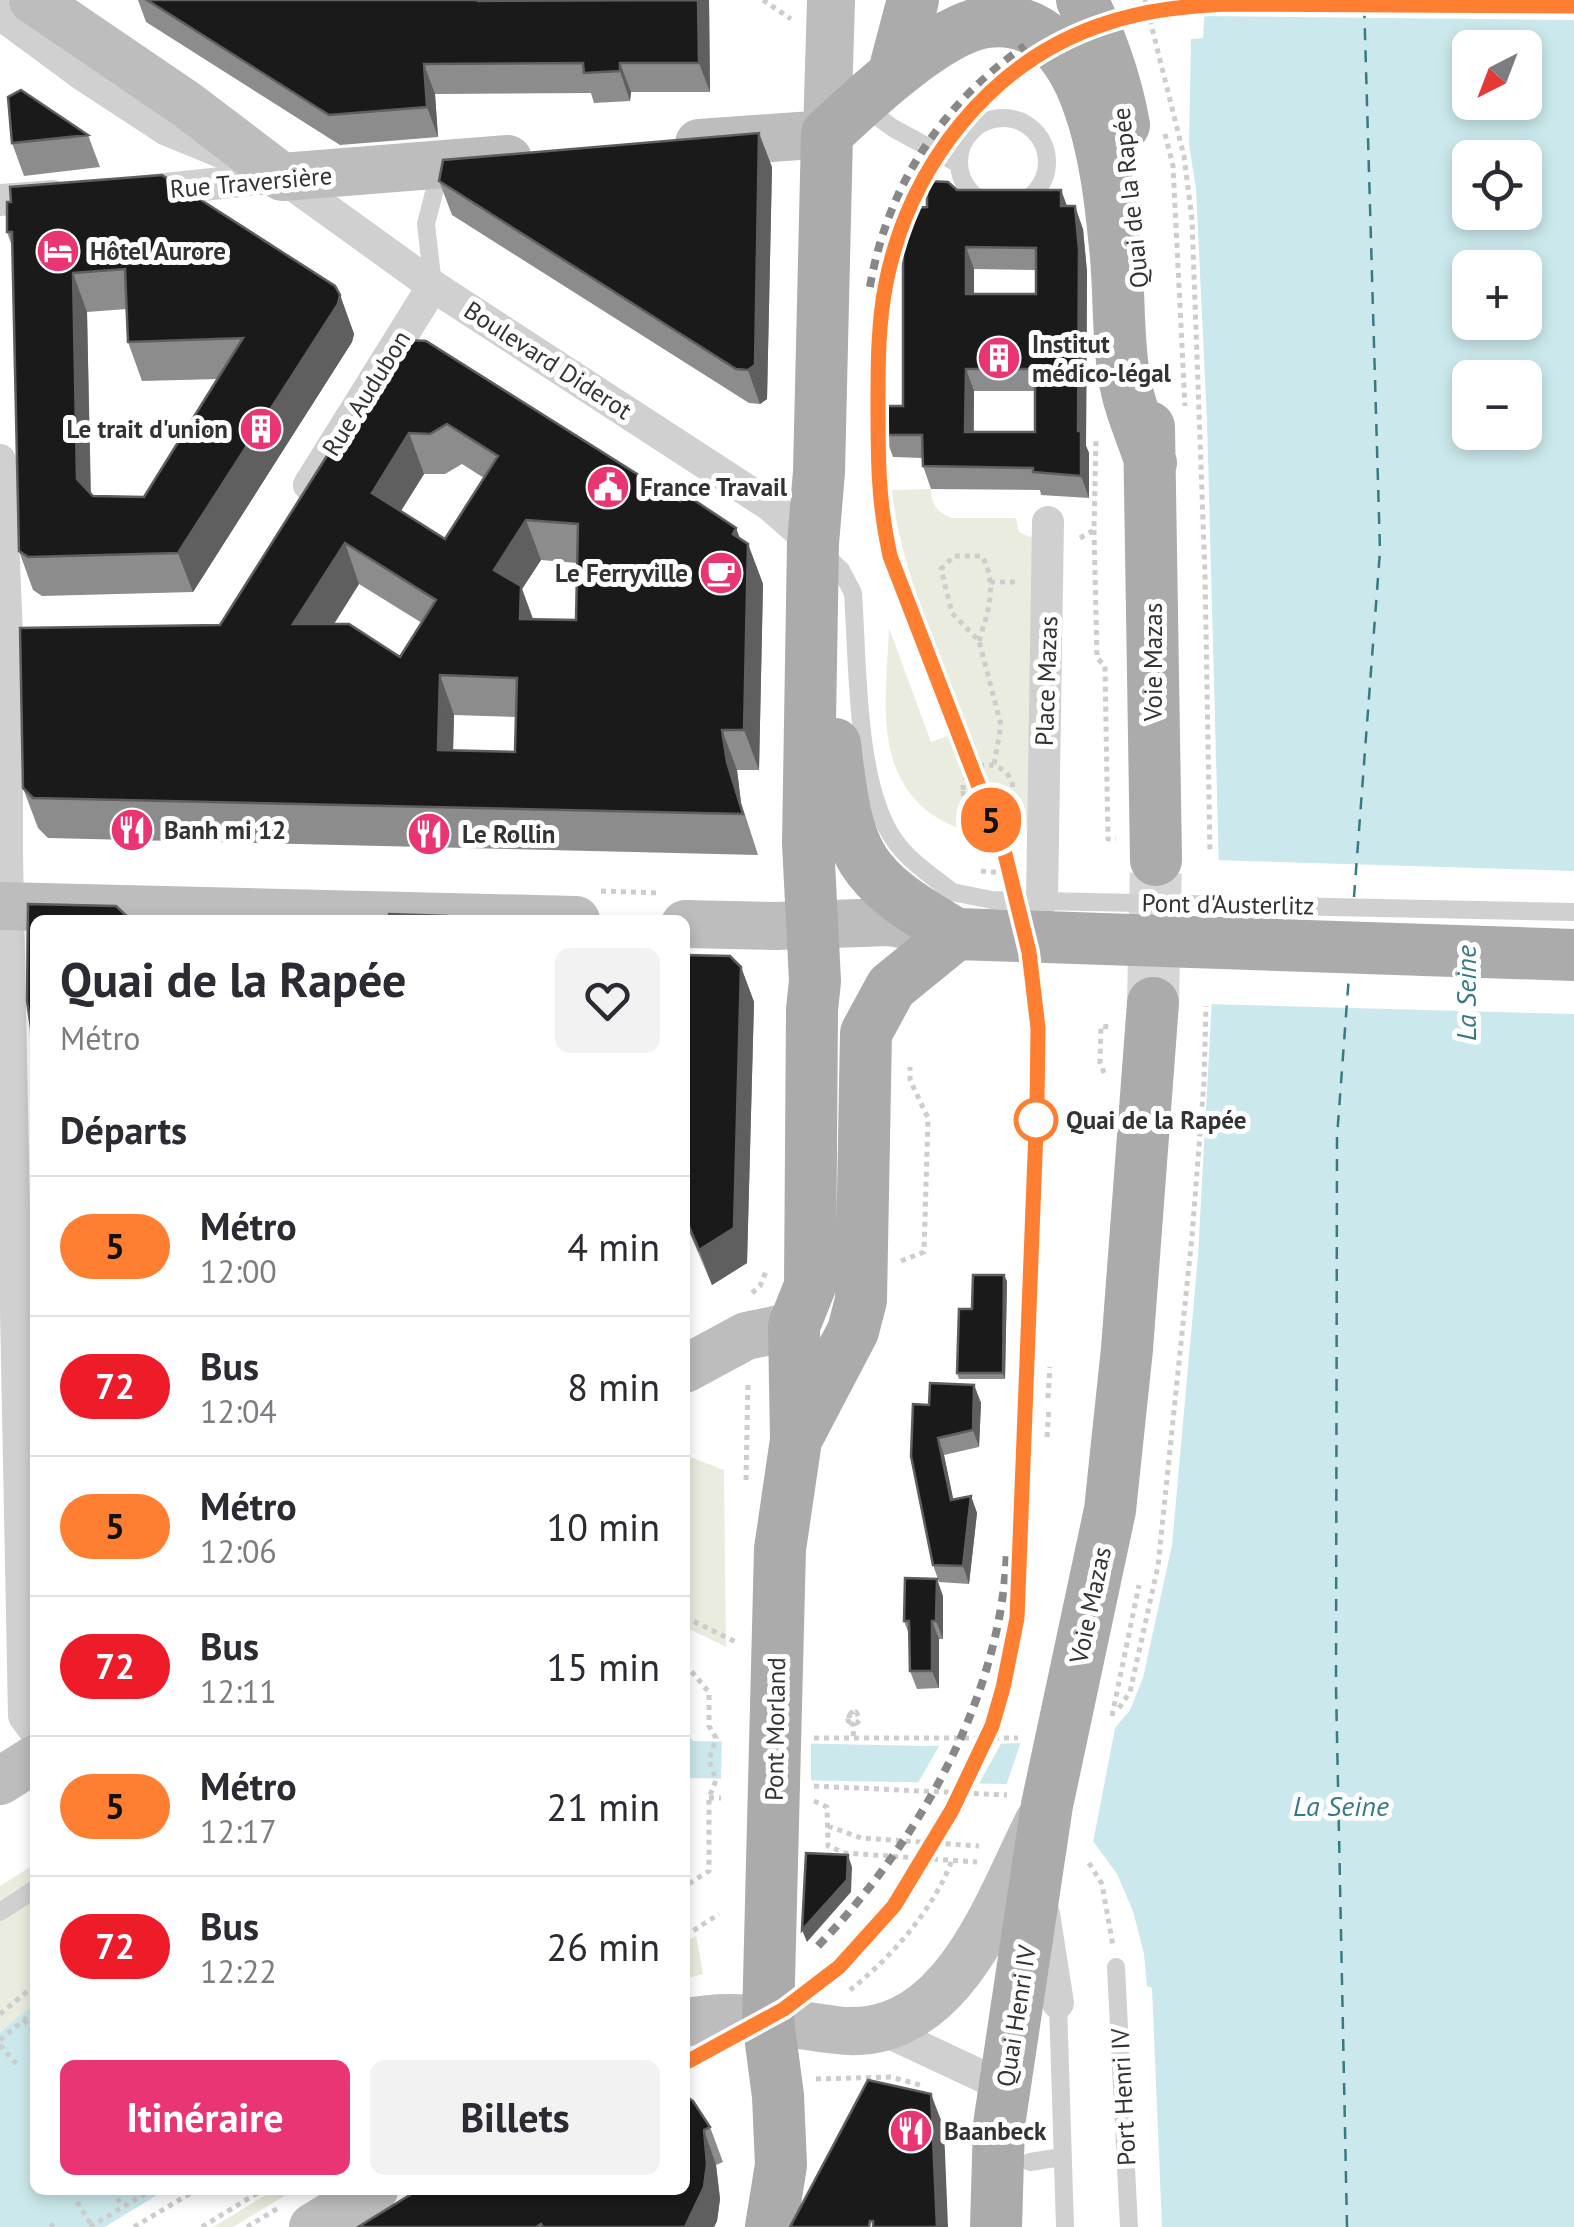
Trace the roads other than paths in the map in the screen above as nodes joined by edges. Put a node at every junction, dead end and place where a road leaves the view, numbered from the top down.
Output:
1 (913, 0) edge
2 (1082, 0) edge
3 (53, 7) edge
4 (824, 8) edge
5 (0, 13) edge
6 (860, 103) junction
7 (656, 147) edge
8 (560, 155) edge
9 (959, 164) junction
10 (441, 165) junction
11 (282, 177) junction
12 (0, 200) edge
13 (434, 286) junction
14 (0, 460) edge
15 (1151, 463) junction
16 (288, 519) edge
17 (1048, 522) dead end
18 (813, 544) junction
19 (3, 584) edge
20 (7, 637) junction
21 (48, 637) edge
22 (4, 687) edge
23 (1136, 850) tunnel mouth
24 (4, 906) edge
25 (1574, 912) edge
26 (1044, 914) junction
27 (387, 915) edge
28 (896, 918) junction
29 (690, 924) edge
30 (1574, 955) edge
31 (1152, 1003) tunnel mouth
32 (25, 1302) edge
33 (794, 1326) junction
34 (690, 1366) edge
35 (796, 1440) junction
36 (30, 1724) edge
37 (30, 1762) edge
38 (0, 1780) edge
39 (1028, 1800) joint
40 (999, 1867) junction
41 (30, 1892) edge
42 (0, 1912) edge
43 (1116, 1967) road end
44 (1058, 2003) joint
45 (768, 2020) junction
46 (690, 2022) edge
47 (879, 2028) junction
48 (1004, 2086) junction
49 (1062, 2157) junction
50 (1030, 2162) dead end
51 (366, 2195) edge
52 (314, 2227) edge
53 (771, 2227) edge
54 (996, 2227) edge
55 (1065, 2227) edge
56 (1129, 2227) edge

1 - 6 main road
2 - 15 main road, Quai de la Rapée
3 - 5 street, Boulevard Diderot
3 - 11 main road, Boulevard Diderot
4 - 6 main road
5 - 11 street, Boulevard Diderot
6 - 7 main road
6 - 9 lane
6 - 15 main road
6 - 18 main road
8 - 10 main road, Rue Traversière
9 - 9 lane
10 - 11 main road, Rue Traversière
10 - 13 lane
11 - 12 street, Rue Traversière
11 - 13 street, Boulevard Diderot
13 - 16 street, Rue Audubon
13 - 18 street, Boulevard Diderot
14 - 19 street
15 - 23 main road, Voie Mazas
17 - 26 street, Place Mazas
18 - 28 main road
18 - 28 main road
19 - 20 street
20 - 21 street
20 - 22 street
22 - 24 street
24 - 27 main road
24 - 32 street
25 - 26 lane, Pont d'Austerlitz
26 - 28 main road, Pont d'Austerlitz
26 - 30 main road, Pont d'Austerlitz
28 - 29 main road
28 - 33 main road
28 - 35 main road
31 - 39 main road, Voie Mazas
32 - 36 street
33 - 34 main road
33 - 35 main road
35 - 45 main road, Pont Morland
37 - 38 main road
39 - 40 main road, Quai Henri IV
40 - 44 street
40 - 47 main road
40 - 48 main road, Quai Henri IV
41 - 42 lane
43 - 56 lane, Port Henri IV
44 - 49 lane
45 - 46 main road
45 - 47 main road
45 - 53 main road, Pont Morland
47 - 48 street
48 - 54 main road, Quai Henri IV
49 - 50 lane
49 - 55 lane
51 - 52 main road

